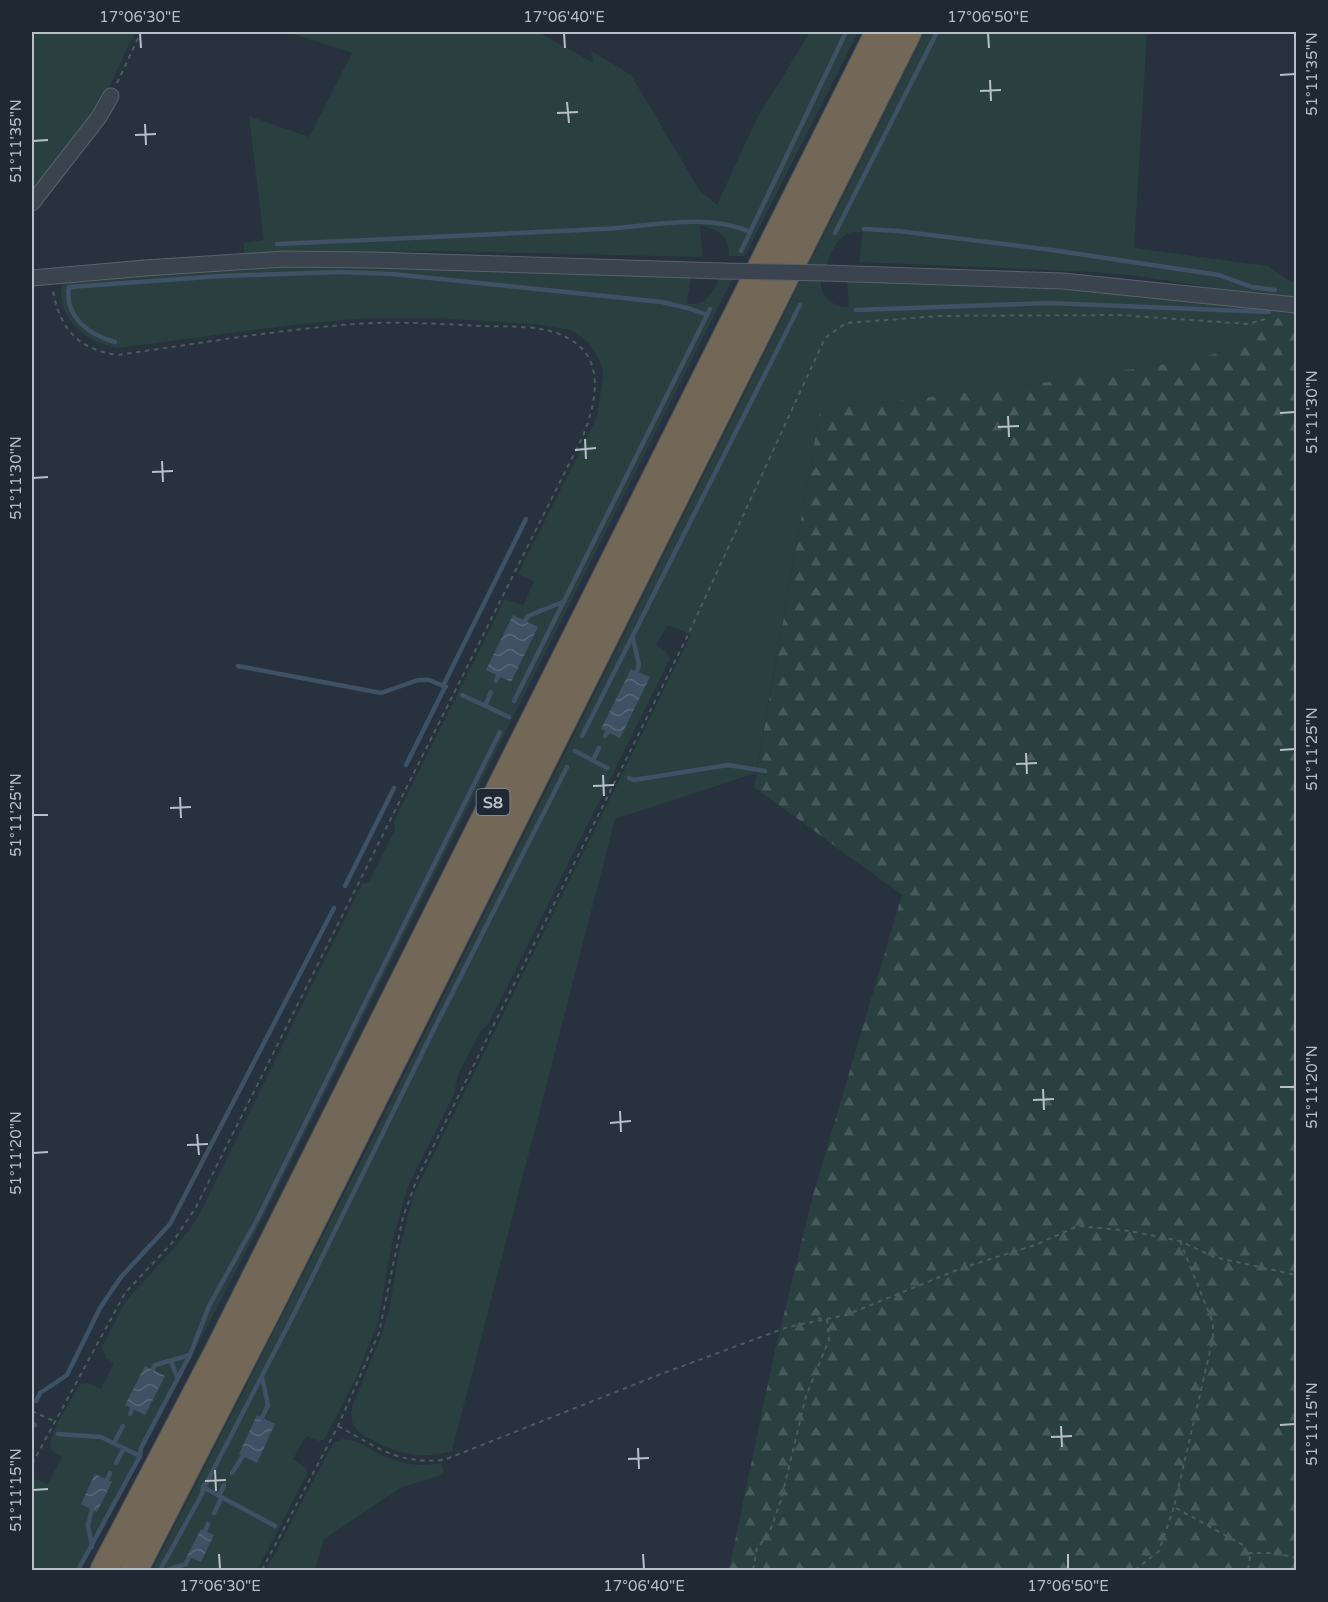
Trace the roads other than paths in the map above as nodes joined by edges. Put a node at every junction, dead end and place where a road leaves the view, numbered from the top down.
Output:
1 (879, 32) edge
2 (908, 32) edge
3 (111, 96) road end
4 (32, 203) edge
5 (32, 278) edge
6 (1289, 305) edge
7 (104, 1570) edge
8 (134, 1570) edge

1 - 7 highway, S8
2 - 8 highway, S8
3 - 4 street
5 - 6 street, bridge

